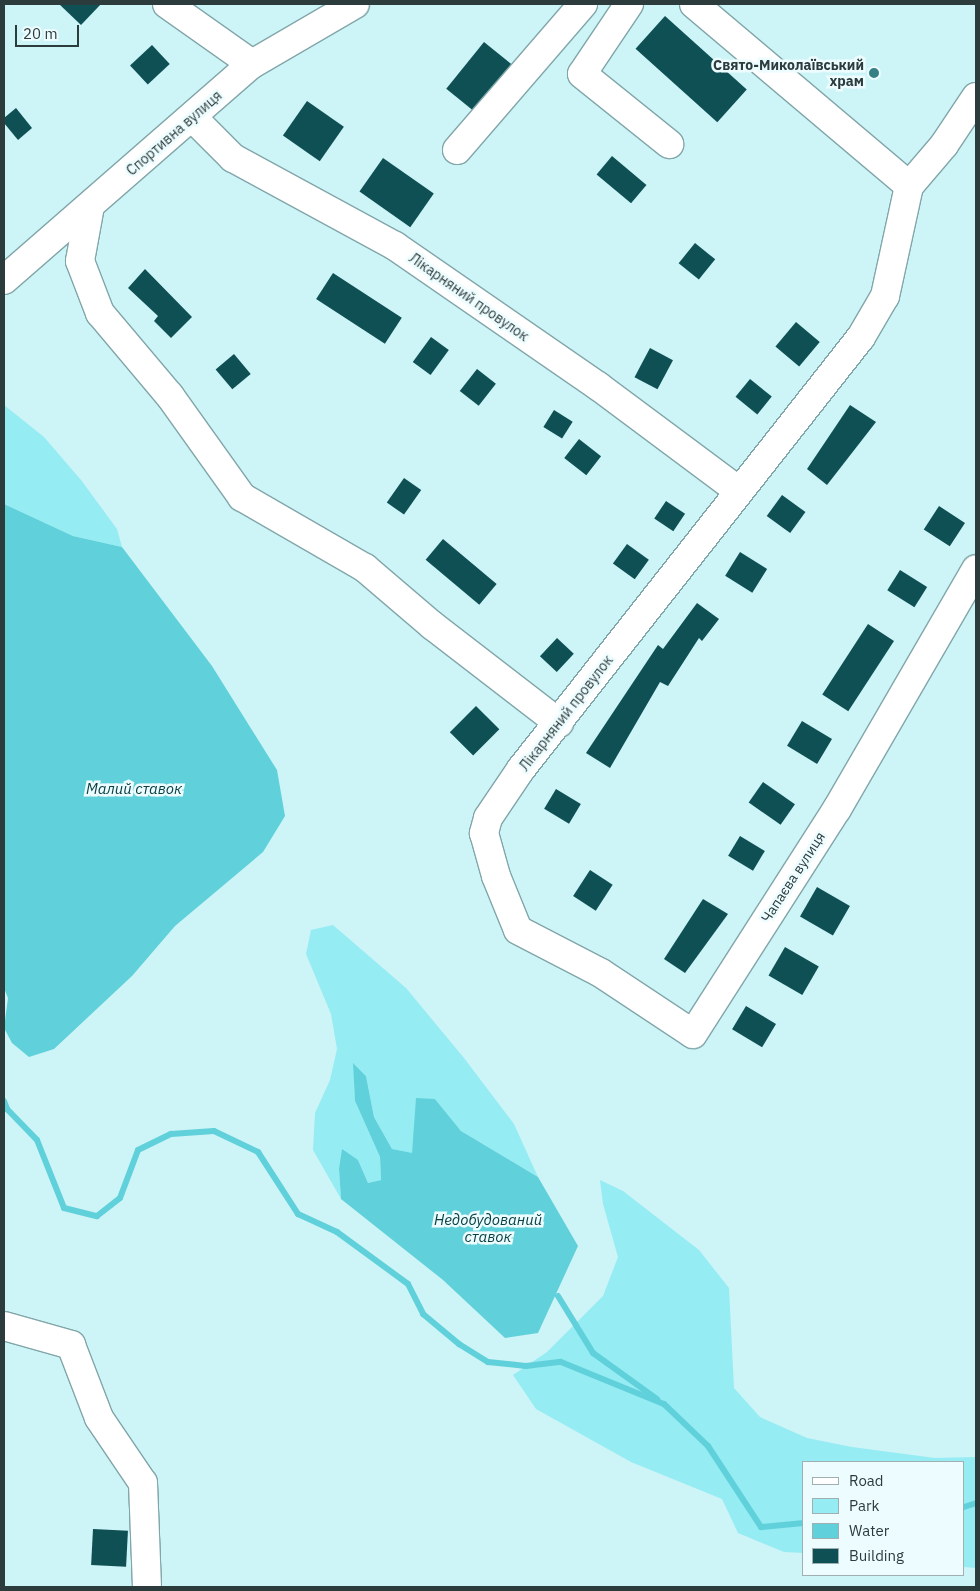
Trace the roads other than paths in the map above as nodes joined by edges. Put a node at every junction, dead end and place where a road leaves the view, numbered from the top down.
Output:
1 (167, 4) edge
2 (355, 4) edge
3 (583, 4) edge
4 (629, 4) edge
5 (694, 4) edge
6 (252, 64) junction
7 (976, 97) edge
8 (193, 118) junction
9 (669, 144) dead end
10 (457, 150) dead end
11 (908, 186) junction
12 (90, 206) junction
13 (4, 280) edge
14 (739, 491) junction
15 (976, 570) edge
16 (559, 723) junction
17 (546, 946) joint
18 (4, 1326) edge
19 (147, 1587) edge

1 - 6 street
2 - 6 street, Спортивна вулиця
3 - 10 street
4 - 9 street
5 - 11 street
6 - 8 street, Спортивна вулиця
7 - 11 street, Лікарняний провулок
8 - 12 street, Спортивна вулиця
8 - 14 street, Лікарняний провулок
11 - 14 street, Лікарняний провулок
12 - 13 street, Спортивна вулиця
12 - 16 street
14 - 16 street, Лікарняний провулок
15 - 17 street, Чапаєва вулиця
16 - 17 street, Лікарняний провулок
18 - 19 street

